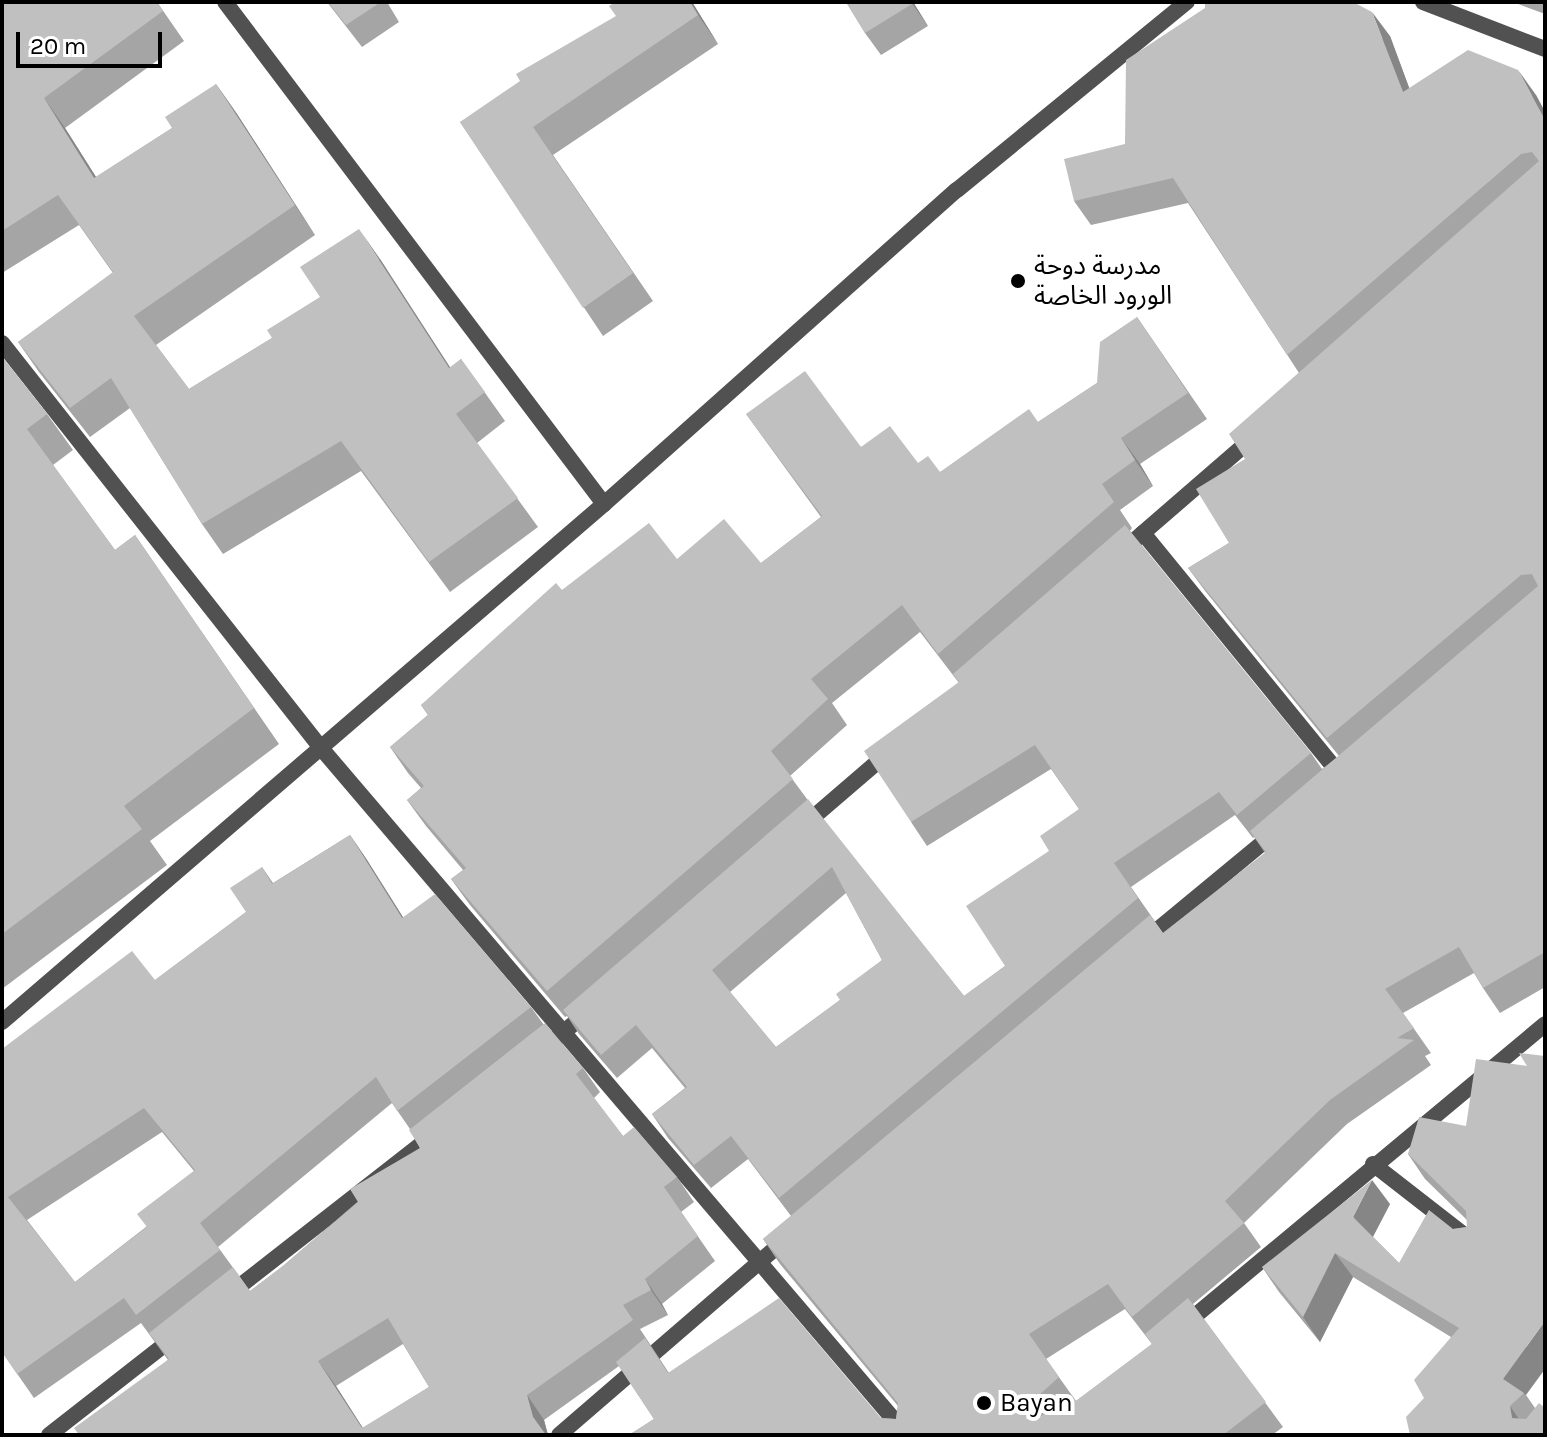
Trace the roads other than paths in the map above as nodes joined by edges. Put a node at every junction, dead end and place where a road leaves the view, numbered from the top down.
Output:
1 (225, 2) edge
2 (1187, 2) edge
3 (1423, 2) edge
4 (1545, 49) edge
5 (2, 343) edge
6 (1273, 421) edge
7 (604, 504) junction
8 (1143, 533) junction
9 (1106, 565) edge
10 (900, 742) edge
11 (321, 748) junction
12 (1342, 777) edge
13 (1293, 817) edge
14 (791, 836) edge
15 (1123, 958) edge
16 (610, 993) edge
17 (2, 1022) edge
18 (1545, 1024) edge
19 (561, 1035) junction
20 (524, 1064) edge
21 (449, 1122) edge
22 (1373, 1164) junction
23 (808, 1221) edge
24 (1476, 1244) edge
25 (759, 1261) junction
26 (1172, 1335) edge
27 (49, 1435) edge
28 (559, 1435) edge
29 (907, 1435) edge

1 - 7 street
2 - 7 street
3 - 4 street
5 - 11 street
6 - 8 street
7 - 11 street
8 - 9 street
8 - 12 street
10 - 14 street
11 - 17 street
11 - 19 street
13 - 15 street
16 - 19 street
18 - 22 street
19 - 20 street
19 - 25 street
21 - 27 street
22 - 24 street
22 - 26 street
23 - 25 street
25 - 28 street
25 - 29 street

